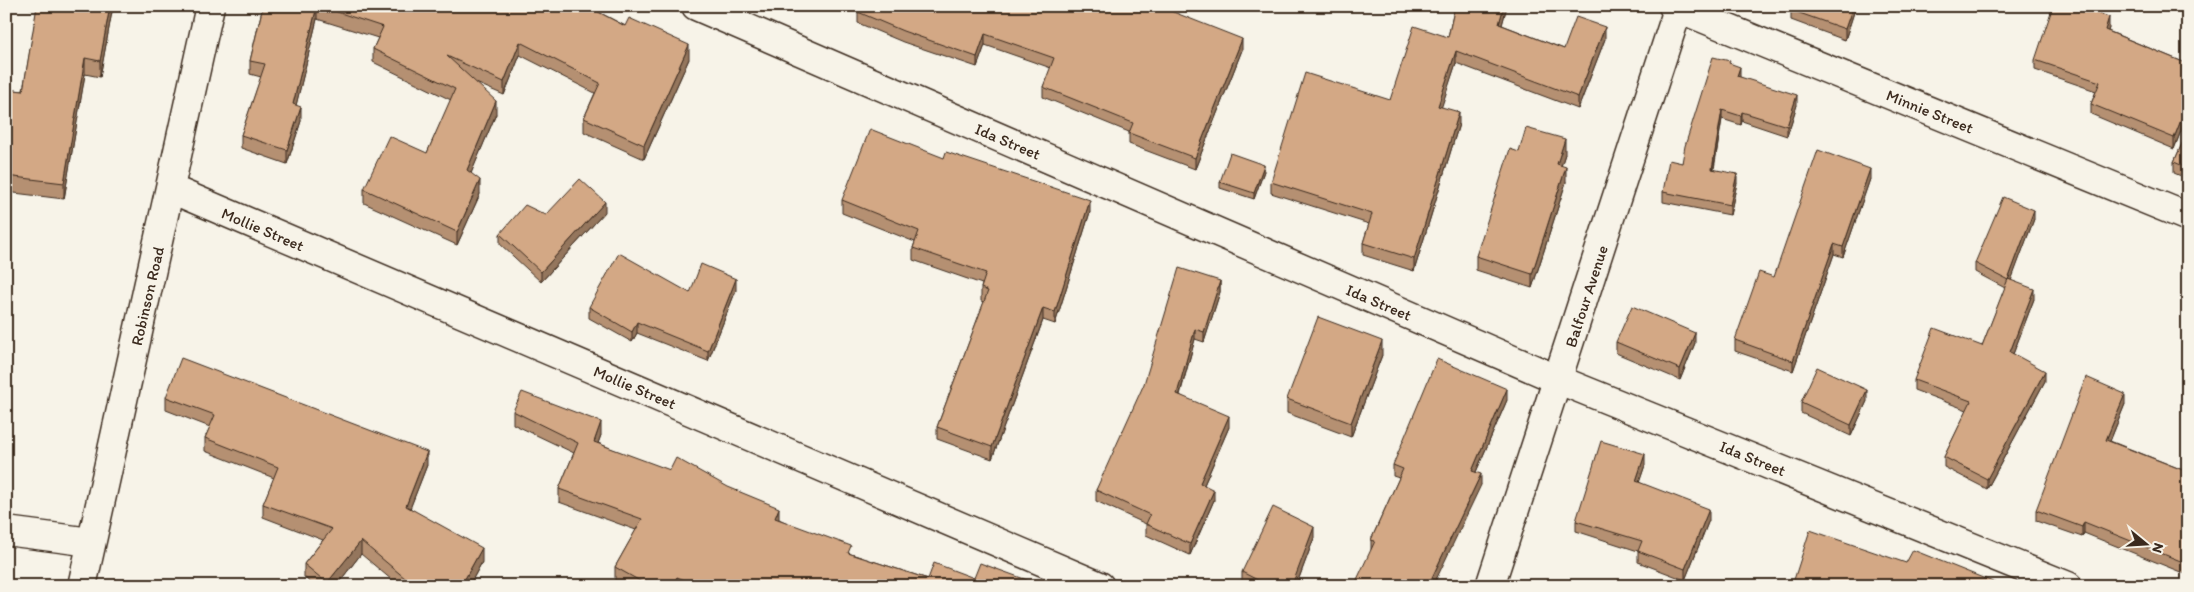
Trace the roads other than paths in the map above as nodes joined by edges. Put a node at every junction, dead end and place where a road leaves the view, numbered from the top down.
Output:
1 (210, 6) edge
2 (696, 6) edge
3 (1677, 7) edge
4 (171, 189) junction
5 (2188, 217) edge
6 (1559, 380) junction
7 (6, 531) edge
8 (91, 542) junction
9 (87, 584) edge
10 (1100, 586) edge
11 (1490, 586) edge
12 (2068, 586) edge

1 - 4 street, Robinson Road
2 - 6 street, Ida Street
3 - 5 street, Minnie Street
3 - 6 street, Balfour Avenue
4 - 8 street, Robinson Road
4 - 10 street, Mollie Street
6 - 11 street, Balfour Avenue
6 - 12 street, Ida Street
7 - 8 street
8 - 9 street, Robinson Road

